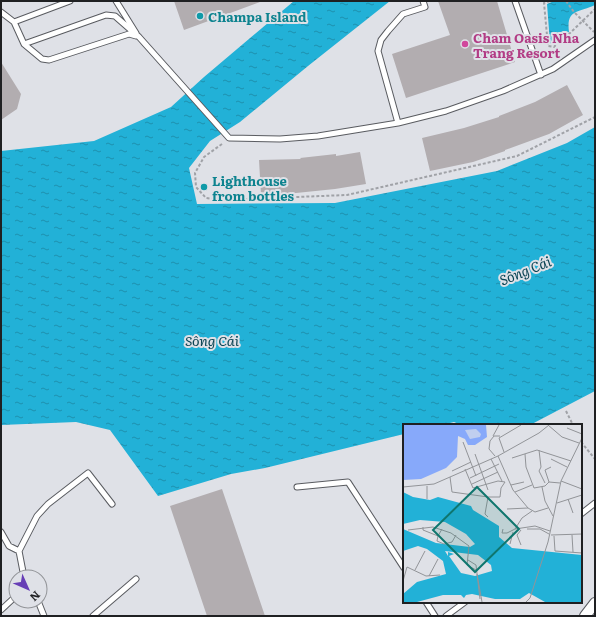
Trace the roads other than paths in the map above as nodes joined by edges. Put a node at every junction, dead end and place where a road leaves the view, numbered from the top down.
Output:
1 (70, 1) edge
2 (116, 1) edge
3 (423, 1) edge
4 (516, 1) edge
5 (1, 12) edge
6 (14, 22) junction
7 (139, 38) junction
8 (595, 40) edge
9 (24, 44) junction
10 (541, 75) junction
11 (398, 123) junction
12 (297, 486) dead end
13 (595, 503) edge
14 (112, 504) dead end
15 (582, 513) edge
16 (1, 532) edge
17 (19, 551) junction
18 (403, 566) edge
19 (22, 569) edge
20 (136, 579) dead end
21 (427, 603) edge
22 (464, 603) edge
23 (595, 603) edge
24 (93, 616) edge
25 (435, 616) edge
26 (446, 616) edge
27 (585, 616) edge

1 - 6 lane
2 - 7 lane
3 - 11 lane
4 - 10 lane
5 - 6 lane
6 - 9 lane
7 - 9 lane
7 - 9 lane
7 - 11 lane
8 - 10 lane
10 - 11 lane
12 - 18 lane
13 - 15 lane
14 - 17 lane
16 - 17 lane
17 - 19 lane
20 - 24 lane
21 - 25 lane
22 - 26 lane
23 - 27 street

